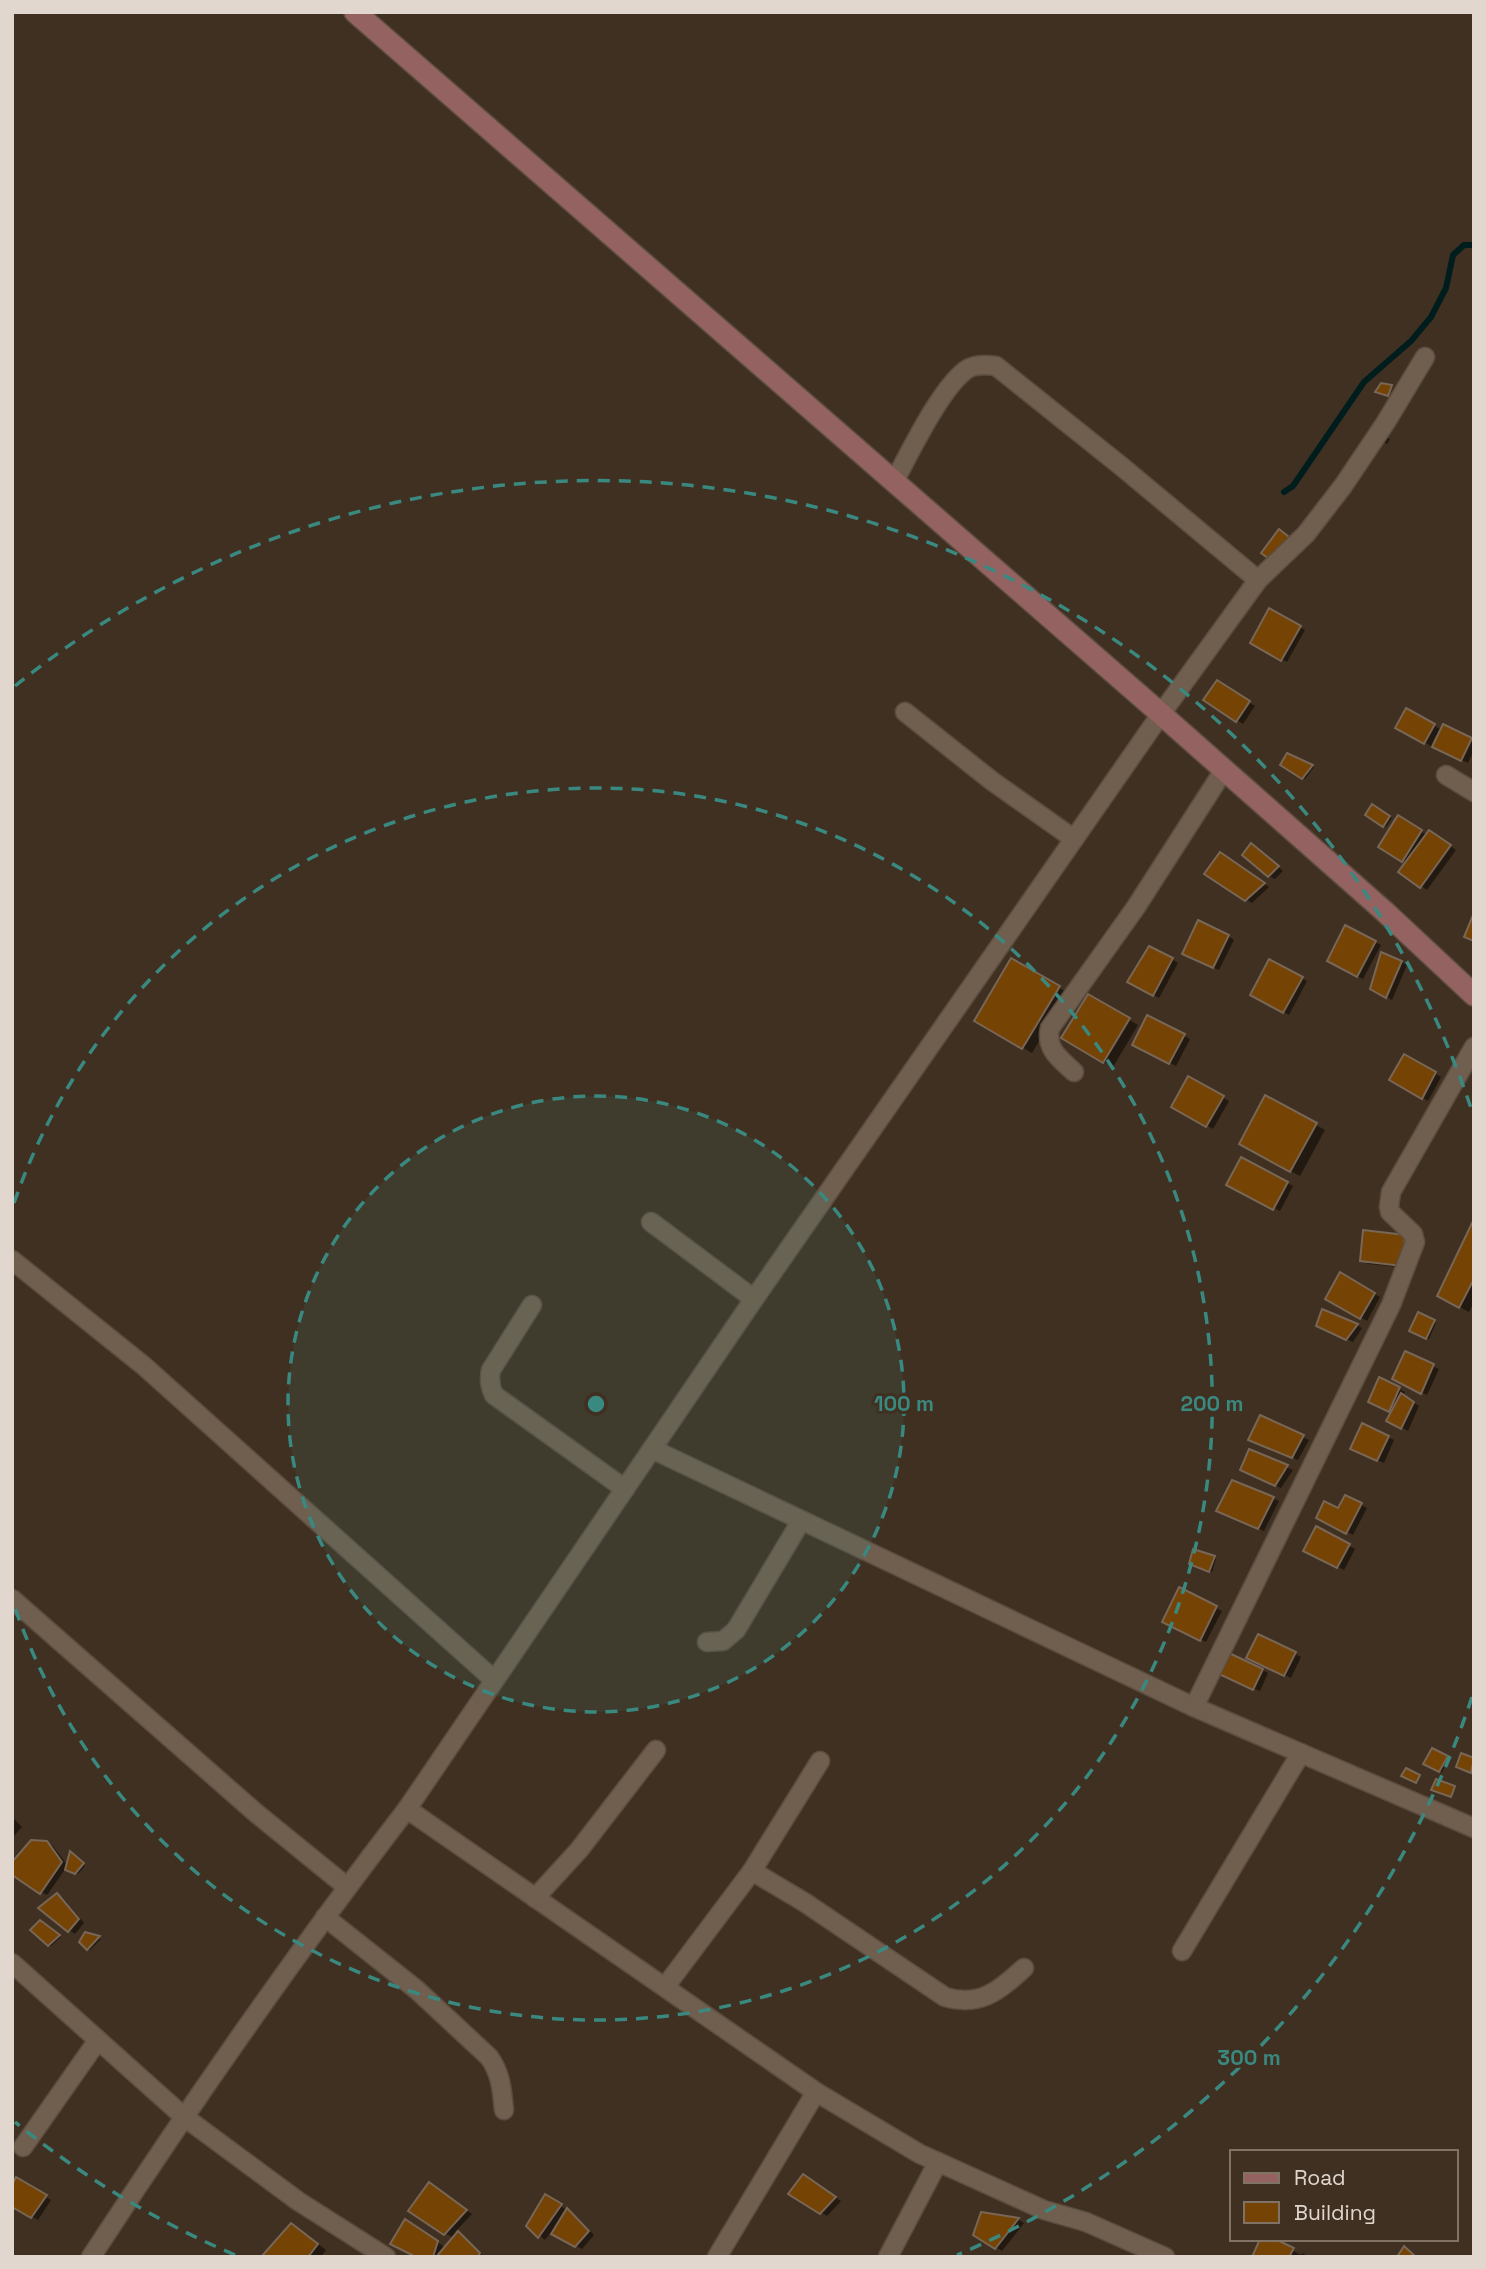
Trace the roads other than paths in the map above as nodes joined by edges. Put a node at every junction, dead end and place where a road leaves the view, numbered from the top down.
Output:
1 (355, 12) edge
2 (1425, 357) dead end
3 (894, 482) junction
4 (1258, 580) junction
5 (905, 712) dead end
6 (1161, 714) junction
7 (1224, 770) junction
8 (1446, 775) dead end
9 (1474, 792) edge
10 (1074, 839) junction
11 (1474, 995) edge
12 (1474, 1047) edge
13 (1074, 1072) dead end
14 (651, 1222) dead end
15 (12, 1260) edge
16 (754, 1299) junction
17 (532, 1305) dead end
18 (652, 1449) junction
19 (625, 1489) junction
20 (801, 1521) junction
21 (12, 1599) edge
22 (707, 1642) dead end
23 (493, 1679) junction
24 (1194, 1707) junction
25 (656, 1750) dead end
26 (1301, 1753) junction
27 (820, 1762) dead end
28 (407, 1809) junction
29 (1474, 1828) edge
30 (752, 1871) junction
31 (347, 1887) junction
32 (535, 1898) junction
33 (325, 1917) junction
34 (1182, 1951) dead end
35 (12, 1963) edge
36 (1024, 1968) dead end
37 (665, 1987) junction
38 (98, 2040) junction
39 (816, 2092) junction
40 (505, 2110) dead end
41 (183, 2116) junction
42 (23, 2147) dead end
43 (938, 2162) junction
44 (91, 2257) edge
45 (386, 2257) edge
46 (717, 2257) edge
47 (888, 2257) edge
48 (1165, 2257) edge

1 - 3 street
2 - 4 street
3 - 4 street
3 - 6 street
4 - 6 street
5 - 10 street
6 - 7 street
6 - 10 street
7 - 11 street
7 - 13 street
8 - 9 street
10 - 16 street
12 - 24 street
14 - 16 street
15 - 23 street
16 - 18 street
17 - 19 street
18 - 19 street
18 - 20 street
19 - 23 street
20 - 22 street
20 - 24 street
21 - 31 street
23 - 28 street
24 - 26 street
25 - 32 street
26 - 29 street
26 - 34 street
27 - 30 street
28 - 31 street
28 - 32 street
30 - 36 street
30 - 37 street
31 - 33 street
32 - 37 street
33 - 40 street
33 - 41 street
35 - 38 street
37 - 39 street
38 - 41 street
38 - 42 street
39 - 43 street
39 - 46 street
41 - 44 street
41 - 45 street
43 - 47 street
43 - 48 street

